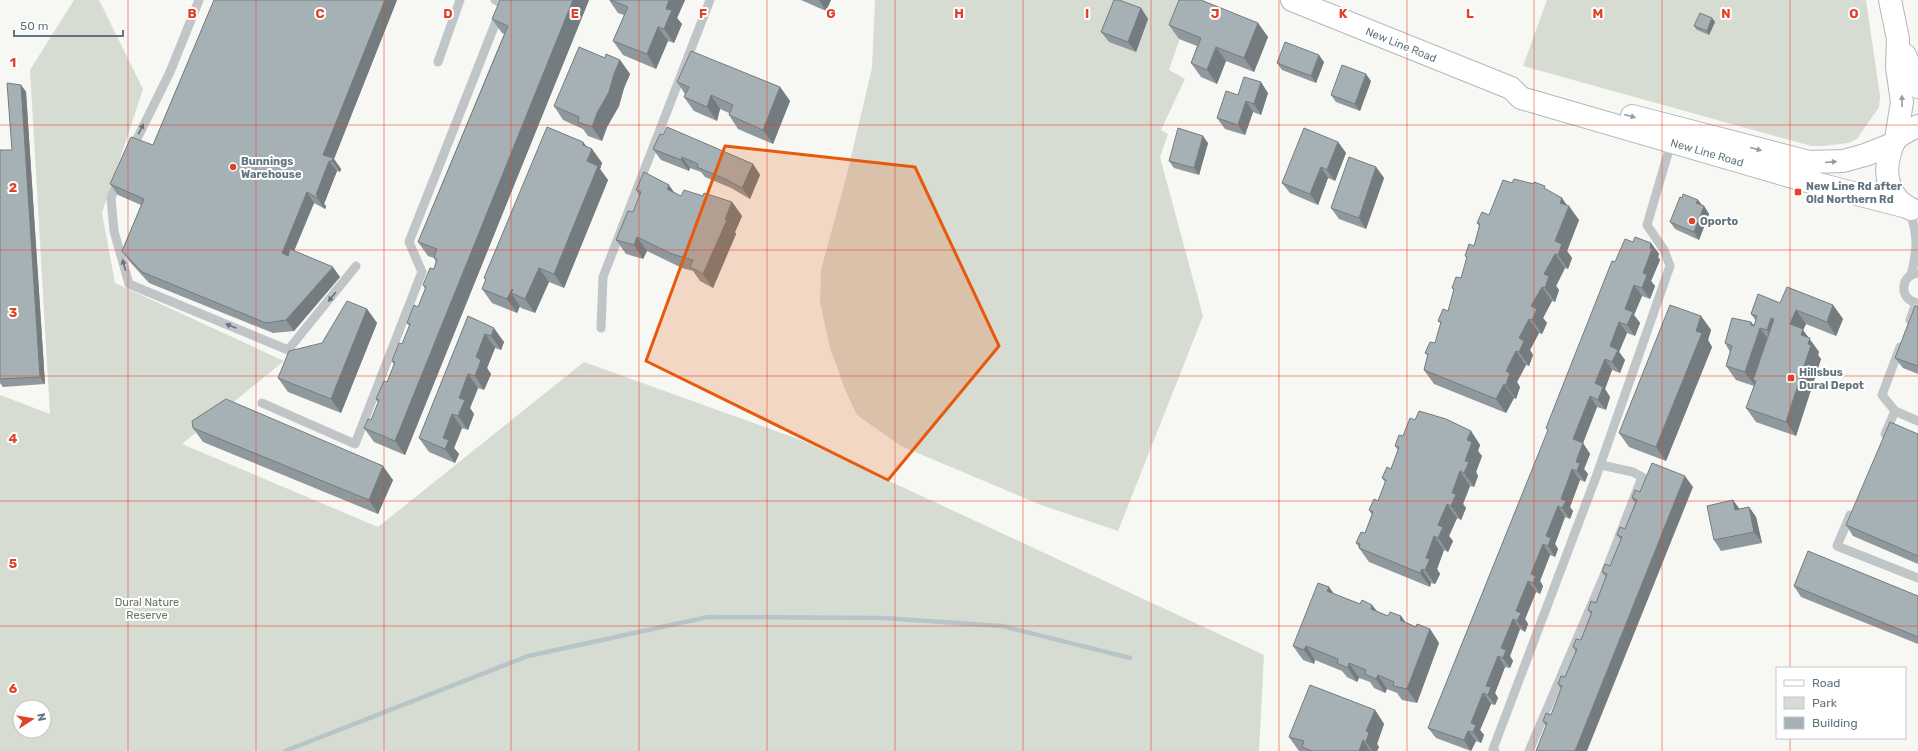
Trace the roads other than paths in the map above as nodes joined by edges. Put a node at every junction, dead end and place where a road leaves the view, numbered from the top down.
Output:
1 (199, 0) edge
2 (460, 0) edge
3 (710, 0) edge
4 (1292, 0) edge
5 (1890, 0) edge
6 (501, 1) edge
7 (1898, 39) junction
8 (438, 62) dead end
9 (1918, 87) edge
10 (1511, 88) junction
11 (1918, 126) edge
12 (1671, 142) junction
13 (1894, 142) junction
14 (128, 158) edge
15 (122, 171) edge
16 (1911, 209) edge
17 (356, 266) dead end
18 (1914, 274) edge
19 (1917, 303) edge
20 (601, 328) dead end
21 (262, 404) dead end
22 (1895, 411) junction
23 (1918, 421) edge
24 (1883, 440) edge
25 (1601, 465) junction
26 (1855, 503) edge
27 (1918, 578) edge
28 (1494, 751) edge
29 (1529, 751) edge

14 -> 1 lane
2 - 8 lane
3 - 20 lane
4 - 10 main road, New Line Road
5 - 7 main road
6 - 21 lane
7 - 9 main road
13 -> 7 main road
10 - 12 main road, New Line Road
10 -> 13 main road, New Line Road
11 - 13 main road, New Line Road
12 - 16 main road, New Line Road
12 - 25 lane
13 - 16 main road
17 -> 15 lane
16 - 18 lane
18 - 19 lane
19 - 22 lane
22 - 23 lane
22 - 24 lane
25 - 28 lane
25 - 29 lane
26 - 27 lane

